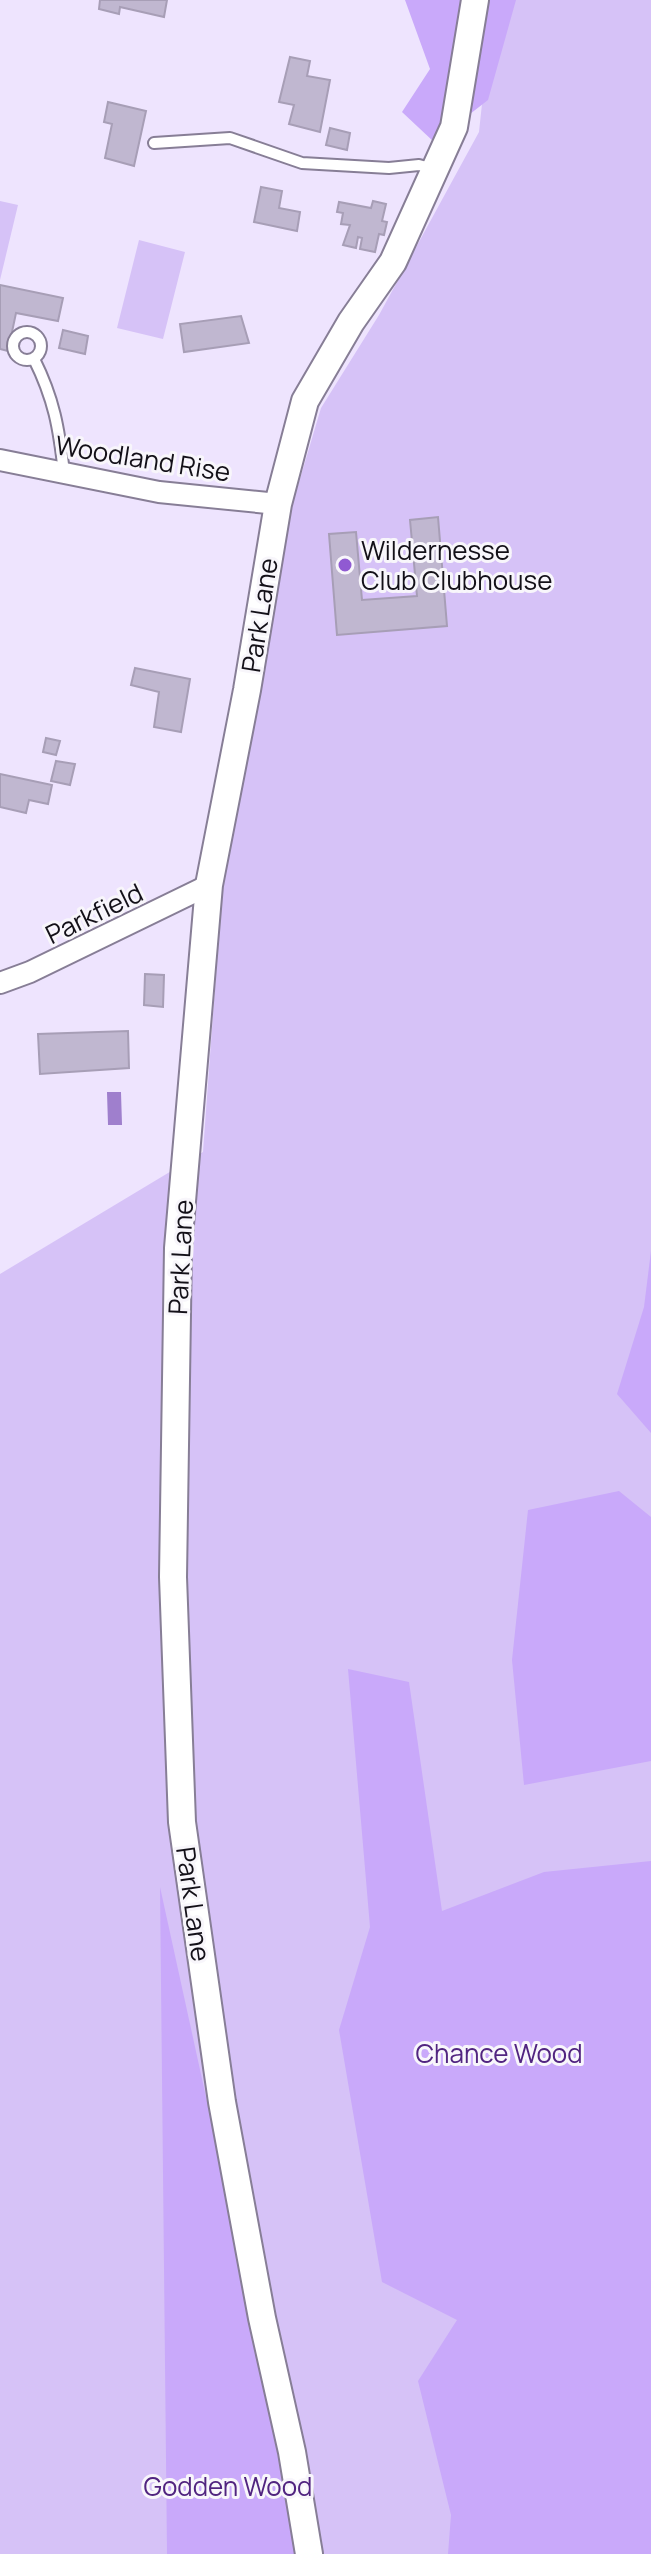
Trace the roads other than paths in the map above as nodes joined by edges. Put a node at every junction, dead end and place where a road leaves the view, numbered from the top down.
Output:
1 (475, 0) edge
2 (154, 143) dead end
3 (435, 169) junction
4 (34, 359) dead end
5 (0, 460) edge
6 (64, 473) junction
7 (278, 504) junction
8 (209, 885) junction
9 (0, 983) edge
10 (309, 2554) edge

1 - 3 street, Park Lane
2 - 3 lane
3 - 7 street, Park Lane
4 - 6 lane
5 - 6 street, Woodland Rise
6 - 7 street, Woodland Rise
7 - 8 street, Park Lane
8 - 9 street, Parkfield
8 - 10 street, Park Lane

